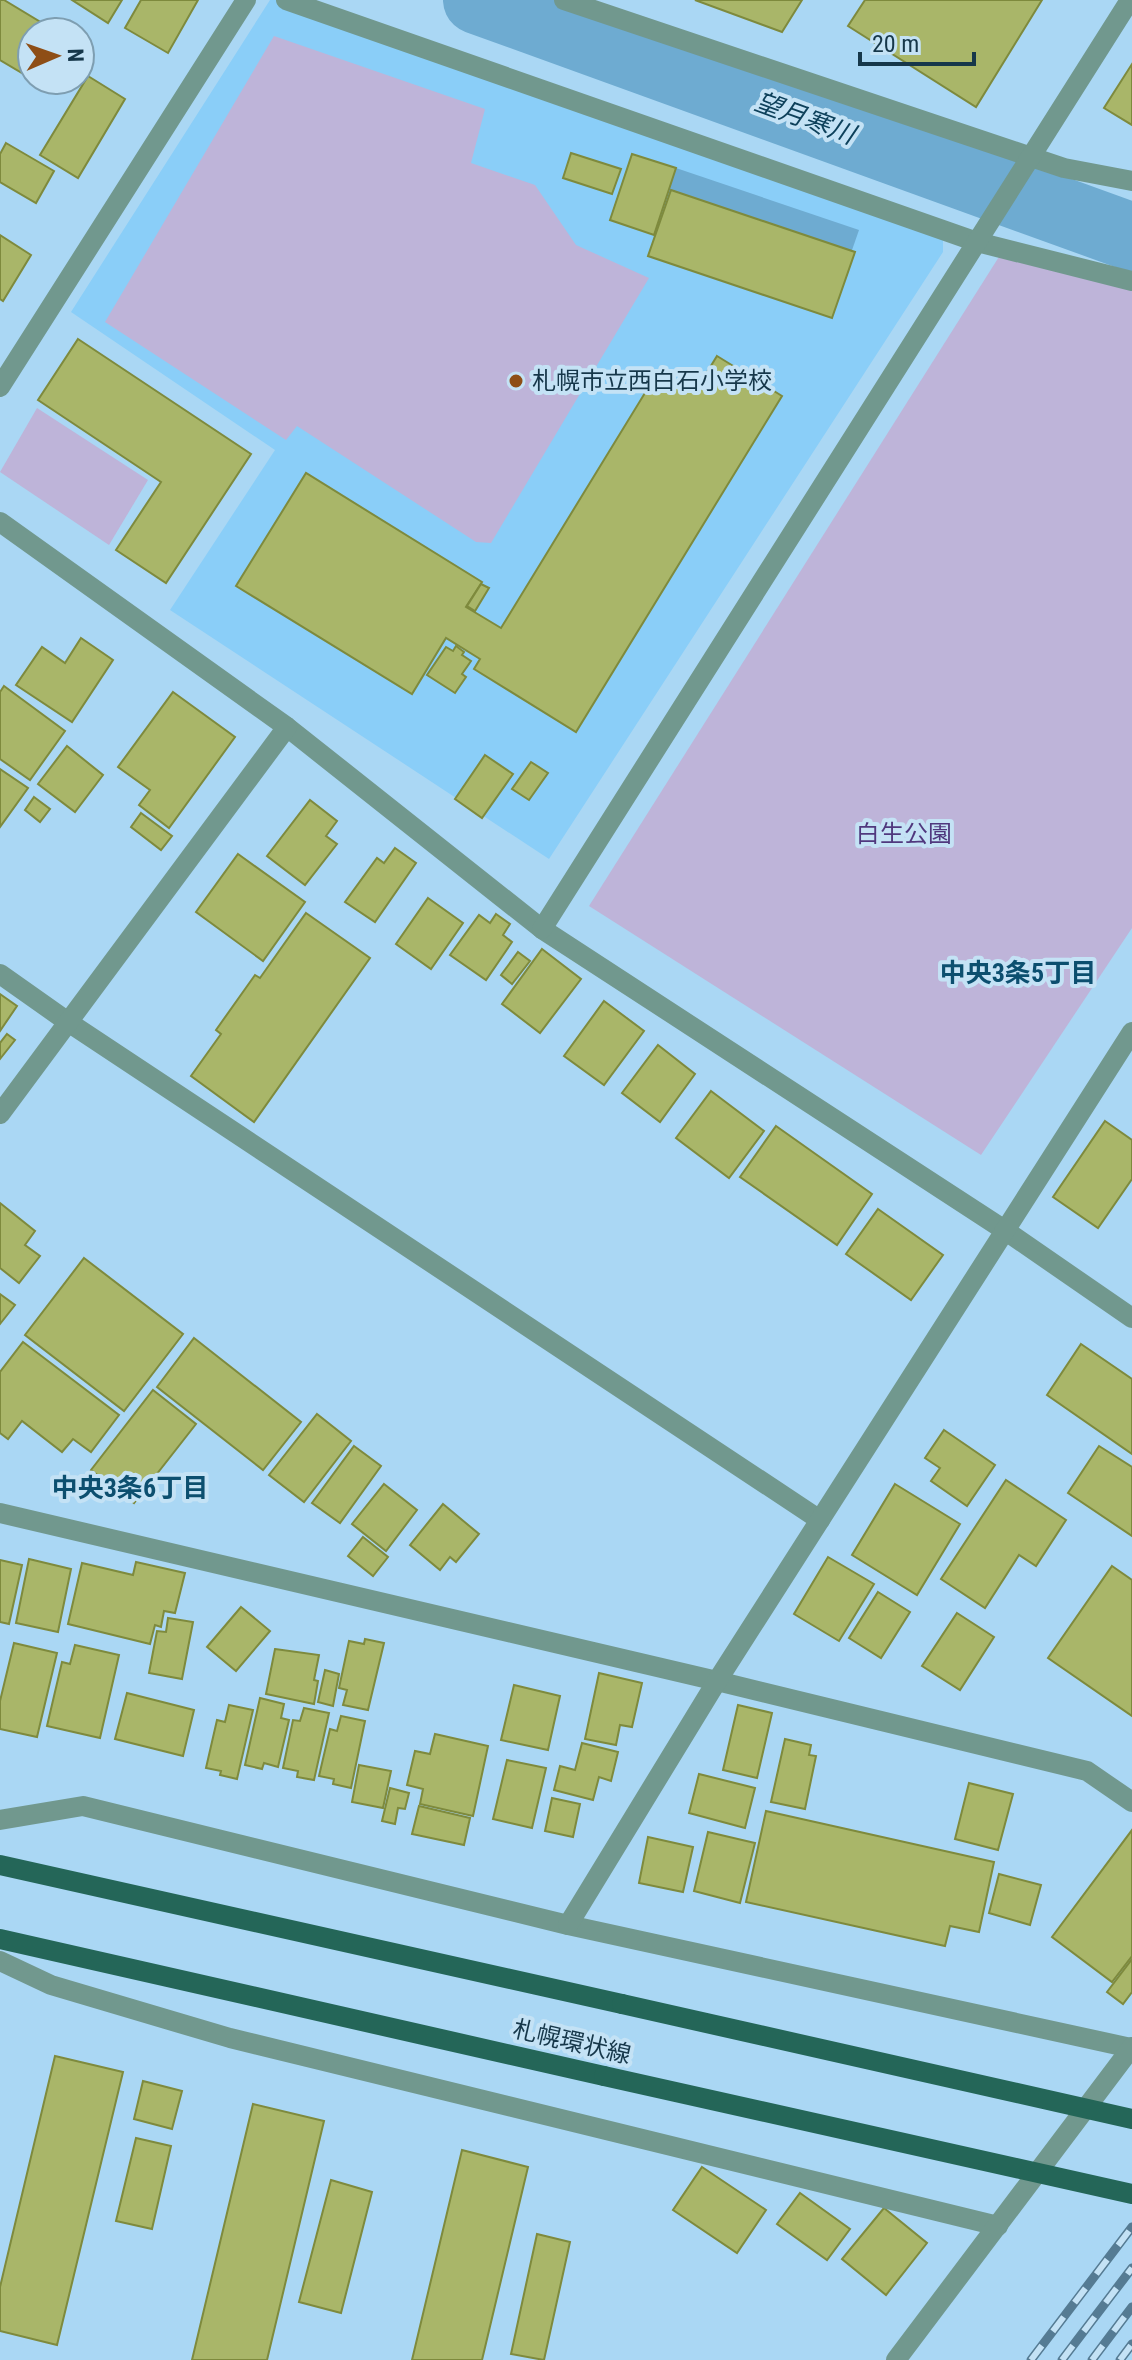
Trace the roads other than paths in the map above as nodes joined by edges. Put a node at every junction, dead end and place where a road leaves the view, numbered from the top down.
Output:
1 (246, 0) edge
2 (286, 0) edge
3 (564, 0) edge
4 (1130, 0) edge
5 (1026, 166) junction
6 (1132, 181) edge
7 (982, 233) junction
8 (1132, 281) edge
9 (0, 387) edge
10 (0, 522) edge
11 (287, 727) junction
12 (542, 929) junction
13 (0, 974) edge
14 (68, 1022) junction
15 (1132, 1032) edge
16 (0, 1114) edge
17 (1006, 1231) junction
18 (1132, 1318) edge
19 (0, 1513) edge
20 (820, 1520) junction
21 (717, 1681) junction
22 (1132, 1802) edge
23 (0, 1820) edge
24 (0, 1865) edge
25 (568, 1925) junction
26 (0, 1939) edge
27 (0, 1961) edge
28 (1132, 2048) edge
29 (1132, 2119) edge
30 (1132, 2194) edge
31 (998, 2226) junction
32 (896, 2360) edge

1 - 9 street
2 - 7 street
3 - 5 street
4 - 5 street
5 - 6 street
5 - 7 street
7 - 8 street
7 - 12 street
10 - 11 street
11 - 12 street
11 - 14 street
12 - 17 street
13 - 14 street
14 - 16 street
14 - 20 street
15 - 17 street
17 - 18 street
17 - 20 street
19 - 21 street
20 - 21 street
21 - 22 street
21 - 25 street
23 - 25 street
24 - 29 main road, 札幌環状線, bridge
25 - 28 street
26 - 30 main road, 札幌環状線, bridge
27 - 31 street
28 - 31 street
31 - 32 street

